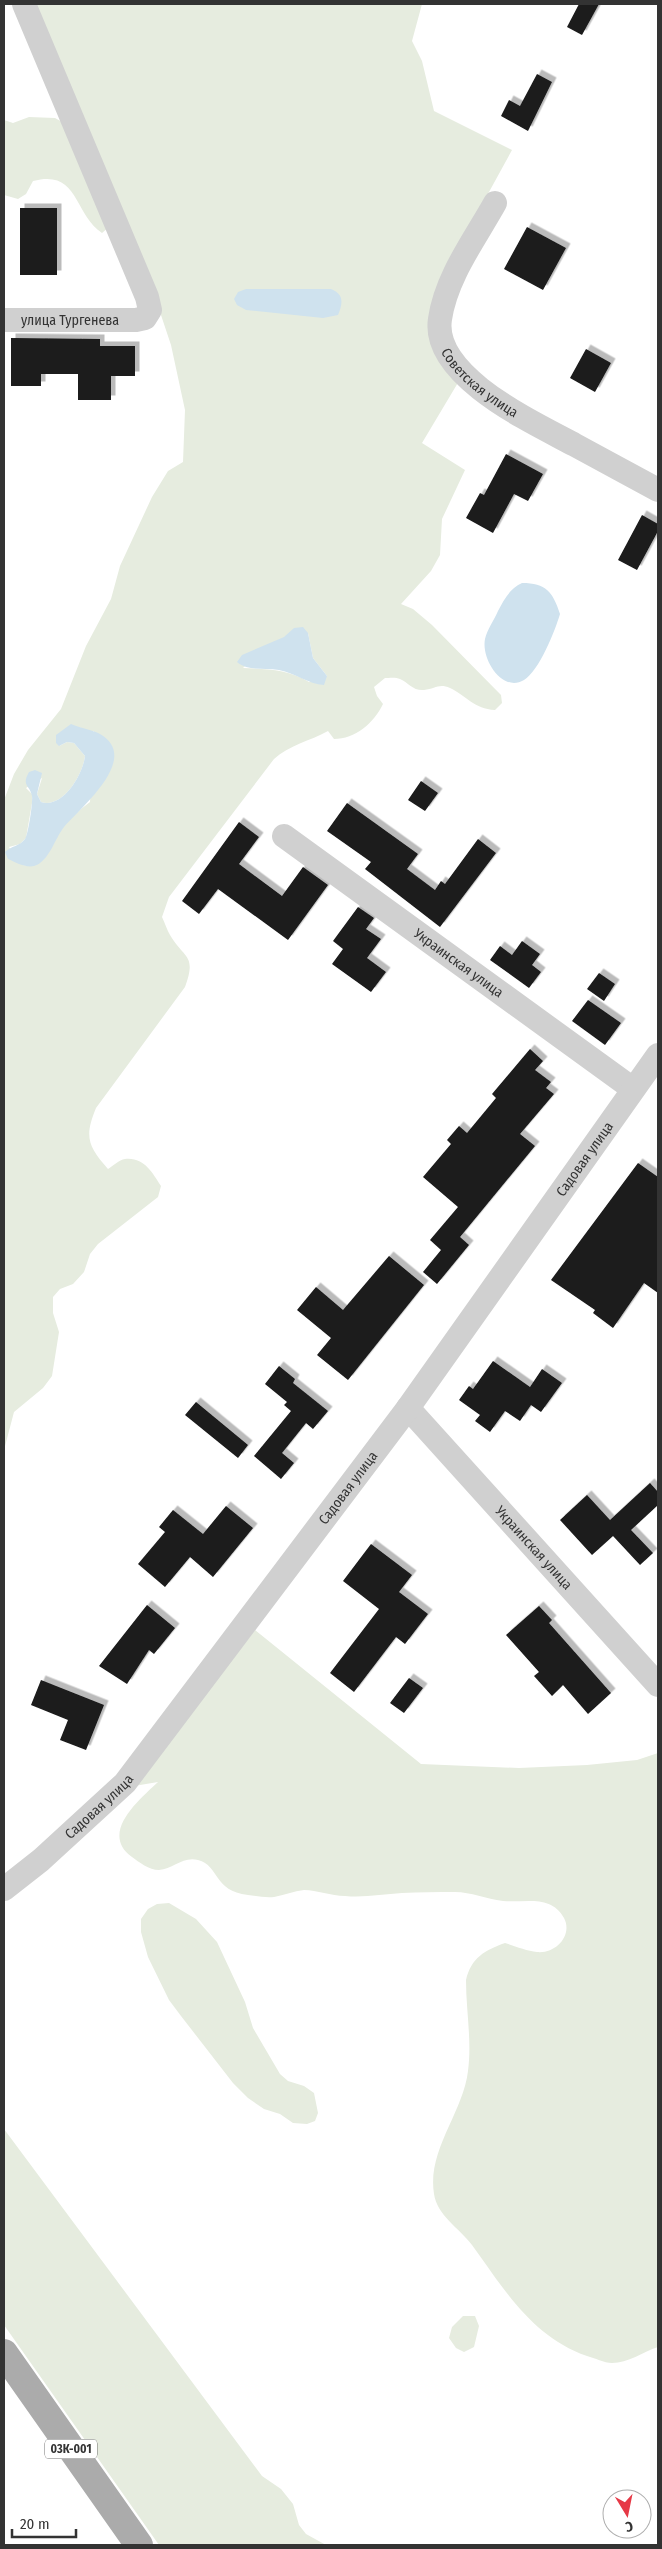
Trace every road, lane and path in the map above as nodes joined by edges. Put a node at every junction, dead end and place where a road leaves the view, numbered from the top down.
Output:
1 (24, 4) edge
2 (495, 203) dead end
3 (4, 320) edge
4 (658, 490) edge
5 (284, 836) dead end
6 (658, 1054) edge
7 (633, 1089) junction
8 (408, 1408) junction
9 (658, 1685) edge
10 (4, 1889) edge
11 (4, 2353) edge
12 (139, 2545) edge

1 - 3 street, улица Тургенева
2 - 4 street, Советская улица
5 - 7 street, Украинская улица
6 - 7 street, Садовая улица
7 - 8 street, Садовая улица
8 - 9 street, Украинская улица
8 - 10 street, Садовая улица
11 - 12 main road, 03К-001

